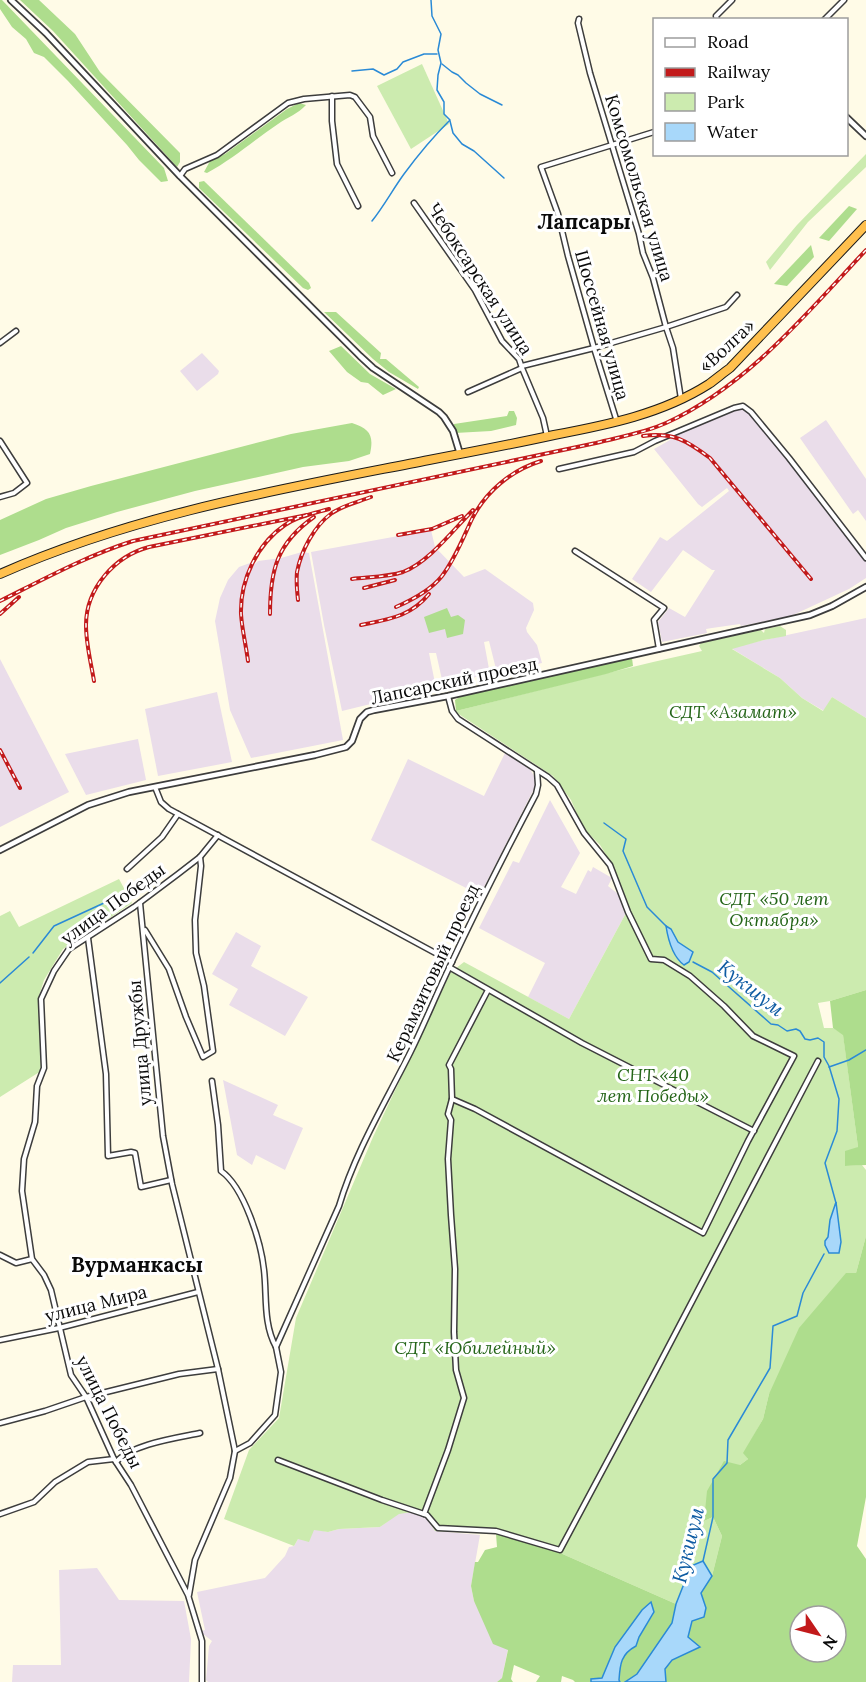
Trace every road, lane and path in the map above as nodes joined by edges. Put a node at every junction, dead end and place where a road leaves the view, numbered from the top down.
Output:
1 (11, 0) edge
2 (732, 0) edge
3 (844, 0) edge
4 (716, 18) edge
5 (826, 18) edge
6 (579, 19) dead end
7 (332, 96) junction
8 (848, 119) edge
9 (653, 132) edge
10 (866, 136) edge
11 (612, 144) junction
12 (392, 173) dead end
13 (180, 176) junction
14 (414, 203) dead end
15 (358, 206) dead end
16 (866, 225) edge
17 (737, 295) dead end
18 (666, 327) junction
19 (16, 332) dead end
20 (0, 343) edge
21 (594, 348) junction
22 (522, 367) junction
23 (468, 393) dead end
24 (682, 399) junction
25 (617, 422) junction
26 (547, 437) junction
27 (0, 441) edge
28 (456, 442) junction
29 (472, 452) junction
30 (460, 454) junction
31 (446, 457) junction
32 (559, 470) dead end
33 (0, 497) edge
34 (575, 550) dead end
35 (866, 558) edge
36 (0, 574) edge
37 (866, 587) edge
38 (659, 649) junction
39 (448, 696) junction
40 (537, 770) junction
41 (155, 787) junction
42 (178, 813) junction
43 (218, 835) junction
44 (0, 850) edge
45 (200, 856) junction
46 (128, 868) dead end
47 (140, 903) junction
48 (143, 927) junction
49 (88, 938) junction
50 (450, 965) junction
51 (489, 990) junction
52 (818, 1061) dead end
53 (212, 1081) dead end
54 (452, 1099) junction
55 (753, 1131) junction
56 (171, 1180) junction
57 (0, 1255) edge
58 (32, 1259) junction
59 (198, 1292) junction
60 (59, 1328) junction
61 (0, 1340) edge
62 (276, 1347) junction
63 (218, 1369) junction
64 (86, 1397) junction
65 (0, 1423) edge
66 (200, 1433) dead end
67 (235, 1451) junction
68 (115, 1460) junction
69 (278, 1460) dead end
70 (0, 1514) edge
71 (424, 1514) junction
72 (188, 1595) junction
73 (202, 1682) edge

1 - 13 street
2 - 4 street
3 - 5 street
6 - 11 street, Комсомольская улица
7 - 12 street
7 - 13 street
7 - 15 street
8 - 10 street
9 - 11 street
11 - 18 street, Комсомольская улица
11 - 21 street, Шоссейная улица
13 - 28 street
14 - 22 street, Чебоксарская улица
16 - 24 highway, «Волга»
17 - 18 street
18 - 21 street
18 - 24 street, Комсомольская улица
19 - 20 street
21 - 22 street
21 - 25 street, Шоссейная улица
22 - 23 street
22 - 26 street, Чебоксарская улица
24 - 25 highway, «Волга»
25 - 26 highway, «Волга»
26 - 29 highway, «Волга»
27 - 33 street
28 - 29 street
28 - 30 street
28 - 31 street
29 - 30 highway, «Волга»
30 - 31 highway, «Волга»
31 - 36 highway, «Волга»
32 - 35 street
34 - 38 street
37 - 38 street, Лапсарский проезд
38 - 39 street, Лапсарский проезд
39 - 40 street
39 - 41 street, Лапсарский проезд
40 - 50 street, Керамзитовый проезд
40 - 55 street
41 - 42 street
41 - 44 street, Лапсарский проезд
42 - 43 street
42 - 46 street
43 - 45 street, улица Победы
43 - 50 street
45 - 47 street, улица Победы
45 - 48 street
47 - 48 street, улица Дружбы
47 - 49 street, улица Победы
48 - 56 street, улица Дружбы
49 - 56 street
49 - 58 street, улица Победы
50 - 51 street
50 - 62 street, Керамзитовый проезд
51 - 54 street
51 - 55 street
52 - 71 street
53 - 62 street
54 - 55 street
54 - 71 street
56 - 59 street, улица Дружбы
57 - 58 street
58 - 60 street, улица Победы
59 - 60 street, улица Мира
59 - 63 street, улица Дружбы
60 - 61 street, улица Мира
60 - 64 street, улица Победы
62 - 67 street
63 - 64 street
63 - 67 street, улица Дружбы
64 - 65 street
64 - 68 street, улица Победы
66 - 68 street
67 - 72 street
68 - 70 street
68 - 72 street, улица Победы
69 - 71 street
72 - 73 street, улица Победы

